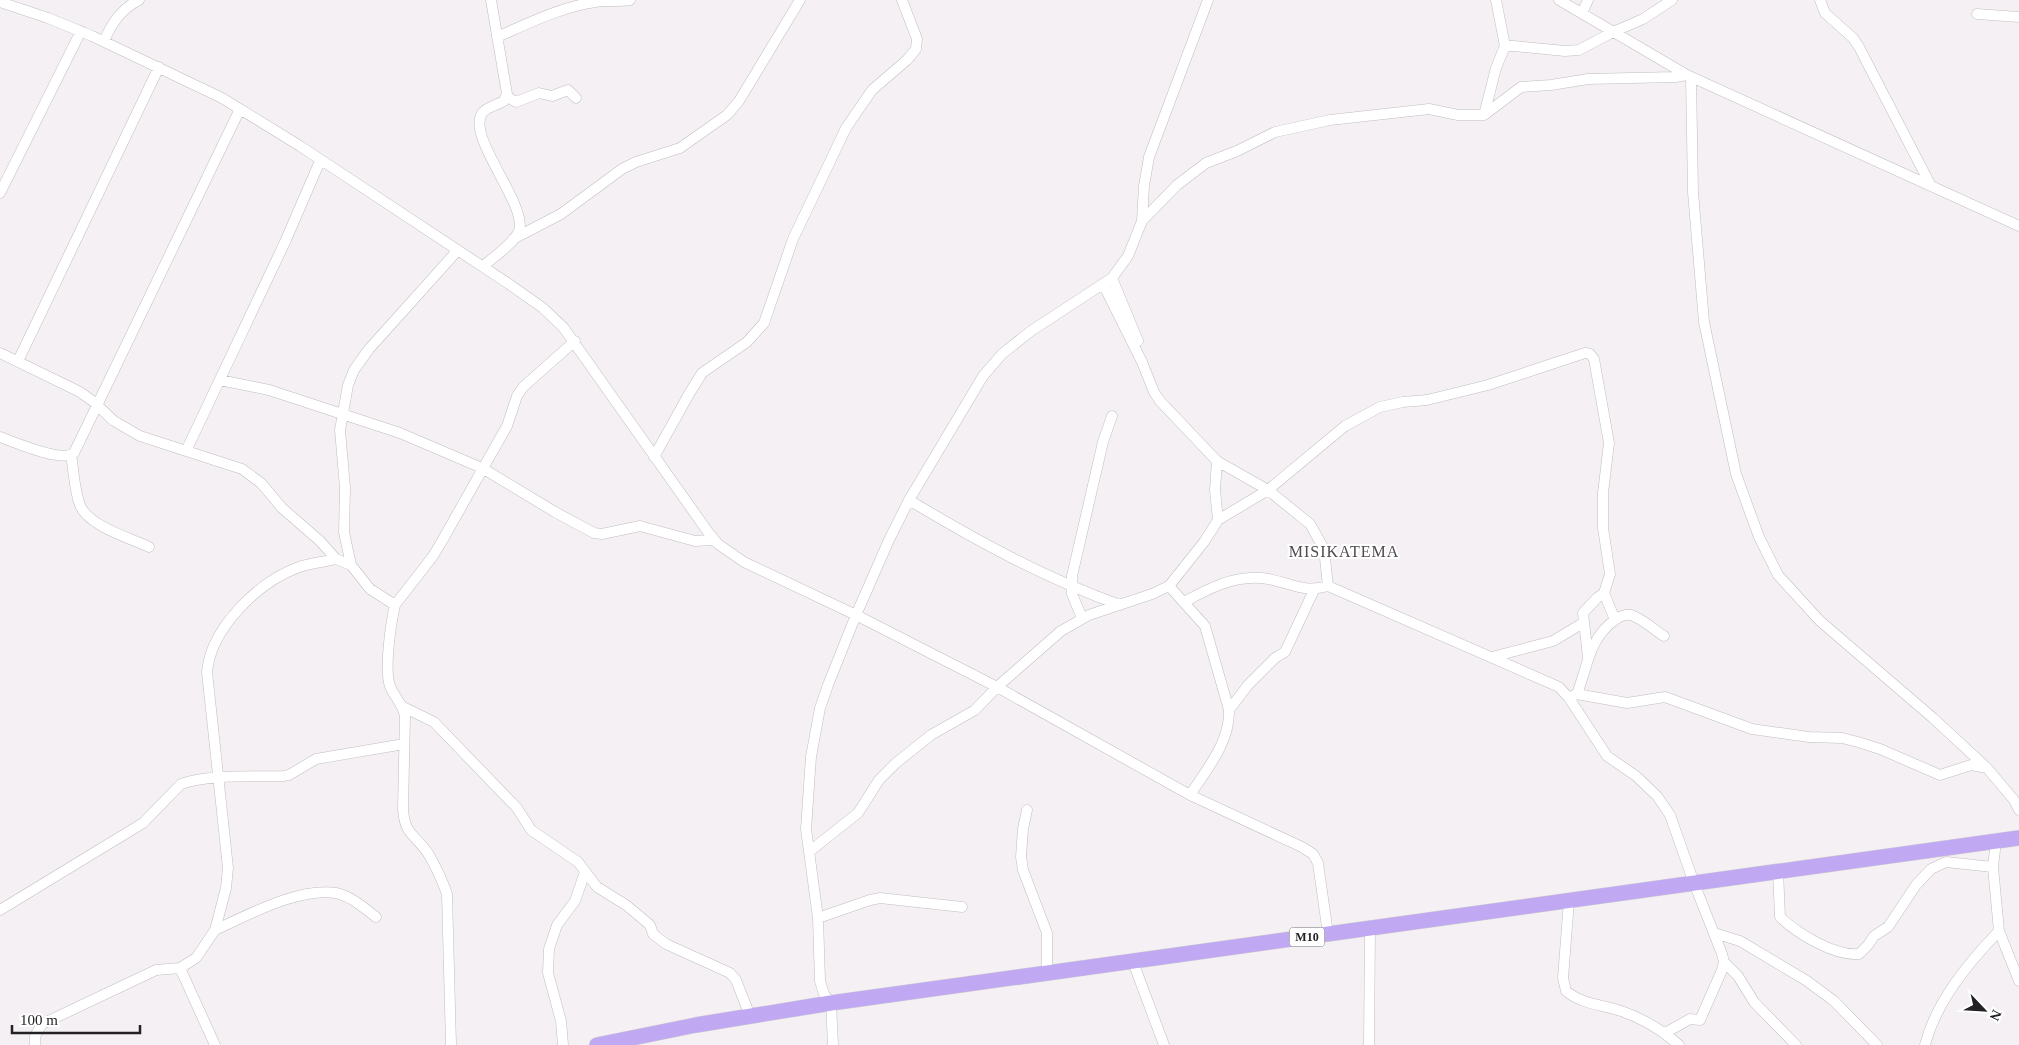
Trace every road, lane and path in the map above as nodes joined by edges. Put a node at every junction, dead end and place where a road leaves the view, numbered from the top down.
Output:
1 (139, 0) edge
2 (491, 0) edge
3 (630, 0) edge
4 (800, 0) edge
5 (902, 0) edge
6 (1208, 0) edge
7 (1496, 0) edge
8 (1559, 0) edge
9 (1588, 0) edge
10 (1672, 0) edge
11 (1820, 0) edge
12 (0, 2) edge
13 (1582, 13) junction
14 (1977, 14) dead end
15 (2019, 16) edge
16 (81, 32) junction
17 (1613, 32) junction
18 (498, 37) junction
19 (104, 41) junction
20 (1505, 46) junction
21 (159, 67) junction
22 (1689, 76) junction
23 (506, 96) junction
24 (576, 98) dead end
25 (240, 109) junction
26 (1484, 115) junction
27 (320, 161) junction
28 (1930, 184) junction
29 (0, 193) edge
30 (1142, 221) junction
31 (2019, 226) edge
32 (513, 240) junction
33 (458, 250) junction
34 (483, 266) junction
35 (1112, 278) junction
36 (1102, 284) junction
37 (575, 341) junction
38 (0, 353) edge
39 (18, 361) junction
40 (1142, 362) junction
41 (220, 380) junction
42 (97, 405) junction
43 (341, 414) junction
44 (1112, 416) dead end
45 (0, 437) edge
46 (186, 451) junction
47 (71, 455) junction
48 (654, 458) junction
49 (1217, 461) junction
50 (482, 468) junction
51 (1268, 490) junction
52 (909, 500) junction
53 (1218, 520) junction
54 (714, 540) junction
55 (149, 547) dead end
56 (336, 559) junction
57 (350, 565) junction
58 (1071, 586) junction
59 (1169, 586) junction
60 (1328, 586) junction
61 (1314, 590) junction
62 (1604, 593) junction
63 (1184, 602) junction
64 (395, 605) junction
65 (1120, 605) junction
66 (856, 615) junction
67 (1082, 618) junction
68 (1615, 620) junction
69 (1583, 624) junction
70 (1664, 636) dead end
71 (1492, 657) junction
72 (1588, 658) junction
73 (997, 687) junction
74 (1573, 696) junction
75 (403, 708) junction
76 (1229, 710) junction
77 (404, 744) junction
78 (1987, 768) junction
79 (217, 778) junction
80 (1190, 795) junction
81 (1027, 810) dead end
82 (2019, 810) edge
83 (2019, 838) edge
84 (1996, 842) junction
85 (810, 851) junction
86 (1993, 867) junction
87 (1778, 871) junction
88 (585, 872) junction
89 (1694, 883) junction
90 (1569, 902) junction
91 (962, 907) dead end
92 (0, 910) edge
93 (376, 917) dead end
94 (818, 918) junction
95 (1370, 928) junction
96 (215, 930) junction
97 (1999, 931) junction
98 (1714, 933) junction
99 (1328, 934) junction
100 (1133, 962) junction
101 (1724, 962) junction
102 (180, 968) junction
103 (1046, 974) junction
104 (2019, 981) edge
105 (831, 1003) junction
106 (750, 1016) junction
107 (1665, 1033) junction
108 (448, 1044) edge
109 (35, 1045) edge
110 (215, 1045) edge
111 (562, 1045) edge
112 (598, 1045) edge
113 (833, 1045) edge
114 (1164, 1045) edge
115 (1370, 1045) edge
116 (1679, 1045) edge
117 (1796, 1045) edge
118 (1877, 1045) edge
119 (1925, 1045) edge

1 - 19 street
2 - 18 street
3 - 18 street
4 - 32 street
5 - 48 street
6 - 30 street
7 - 20 street
8 - 13 street
9 - 13 street
10 - 17 street
11 - 28 street
12 - 16 street
13 - 17 street
14 - 15 street
16 - 19 street
16 - 29 street
17 - 20 street
17 - 22 street
18 - 23 street
19 - 21 street
20 - 26 street
21 - 25 street
21 - 39 street
22 - 26 street
22 - 28 street
22 - 78 street
23 - 24 street
23 - 32 street
25 - 27 street
25 - 42 street
26 - 30 street
27 - 33 street
27 - 41 street
28 - 31 street
30 - 35 street
32 - 34 street
33 - 34 street
33 - 43 street
34 - 37 street
35 - 36 street
35 - 40 street
36 - 40 street
36 - 52 street
37 - 48 street
37 - 50 street
38 - 39 street
39 - 42 street
40 - 49 street
41 - 43 street
41 - 46 street
42 - 46 street
42 - 47 street
43 - 50 street
43 - 57 street
44 - 58 street
45 - 47 street
46 - 56 street
47 - 55 street
48 - 54 street
49 - 51 street
49 - 53 street
50 - 54 street
50 - 64 street
51 - 53 street
51 - 60 street
51 - 62 street
52 - 58 street
52 - 66 street
53 - 59 street
54 - 66 street
56 - 57 street
56 - 79 street
57 - 64 street
58 - 65 street
58 - 67 street
59 - 63 street
59 - 65 street
60 - 61 street
60 - 71 street
61 - 63 street
61 - 76 street
62 - 68 street
62 - 69 street
63 - 76 street
64 - 75 street
65 - 67 street
66 - 73 street
66 - 85 street
67 - 73 street
68 - 70 street
68 - 72 street
69 - 71 street
69 - 72 street
71 - 74 street
72 - 74 street
73 - 80 street
73 - 85 street
74 - 78 street
74 - 89 street
75 - 77 street
75 - 88 street
76 - 80 street
77 - 79 street
77 - 108 street
78 - 82 street
79 - 92 street
79 - 96 street
80 - 99 street
81 - 103 street
83 - 84 highway, M10
84 - 86 street
84 - 87 highway, M10
85 - 94 street
86 - 87 street
86 - 97 street
87 - 89 highway, M10
88 - 106 street
88 - 111 street
89 - 90 highway, M10
89 - 98 street
90 - 95 highway, M10
90 - 107 street
91 - 94 street
93 - 96 street
94 - 105 street
95 - 99 highway, M10
95 - 115 street
96 - 102 street
97 - 104 street
97 - 119 street
98 - 101 street
98 - 118 street
99 - 100 highway, M10
100 - 103 highway, M10
100 - 114 street
101 - 107 street
101 - 117 street
102 - 109 street
102 - 110 street
103 - 105 highway, M10
105 - 106 highway, M10
105 - 113 street
106 - 112 highway, M10
107 - 116 street

